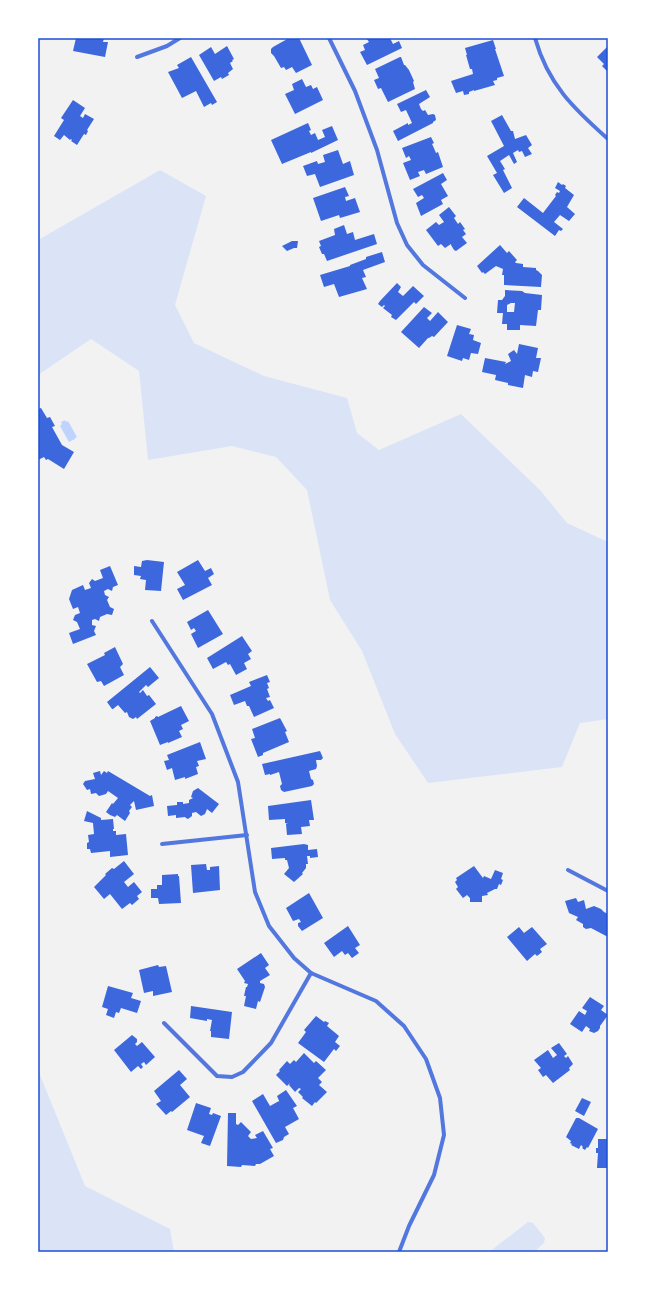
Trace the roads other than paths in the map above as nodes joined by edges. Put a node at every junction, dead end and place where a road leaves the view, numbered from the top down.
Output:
1 (180, 38) edge
2 (329, 38) edge
3 (535, 38) edge
4 (137, 57) dead end
5 (608, 139) edge
6 (465, 298) dead end
7 (152, 621) dead end
8 (247, 835) junction
9 (162, 844) dead end
10 (568, 870) dead end
11 (608, 891) edge
12 (311, 973) junction
13 (164, 1023) dead end
14 (399, 1252) edge

1 - 4 street
2 - 6 street
3 - 5 street
7 - 8 street
8 - 9 street
8 - 12 street
10 - 11 street
12 - 13 street
12 - 14 street

